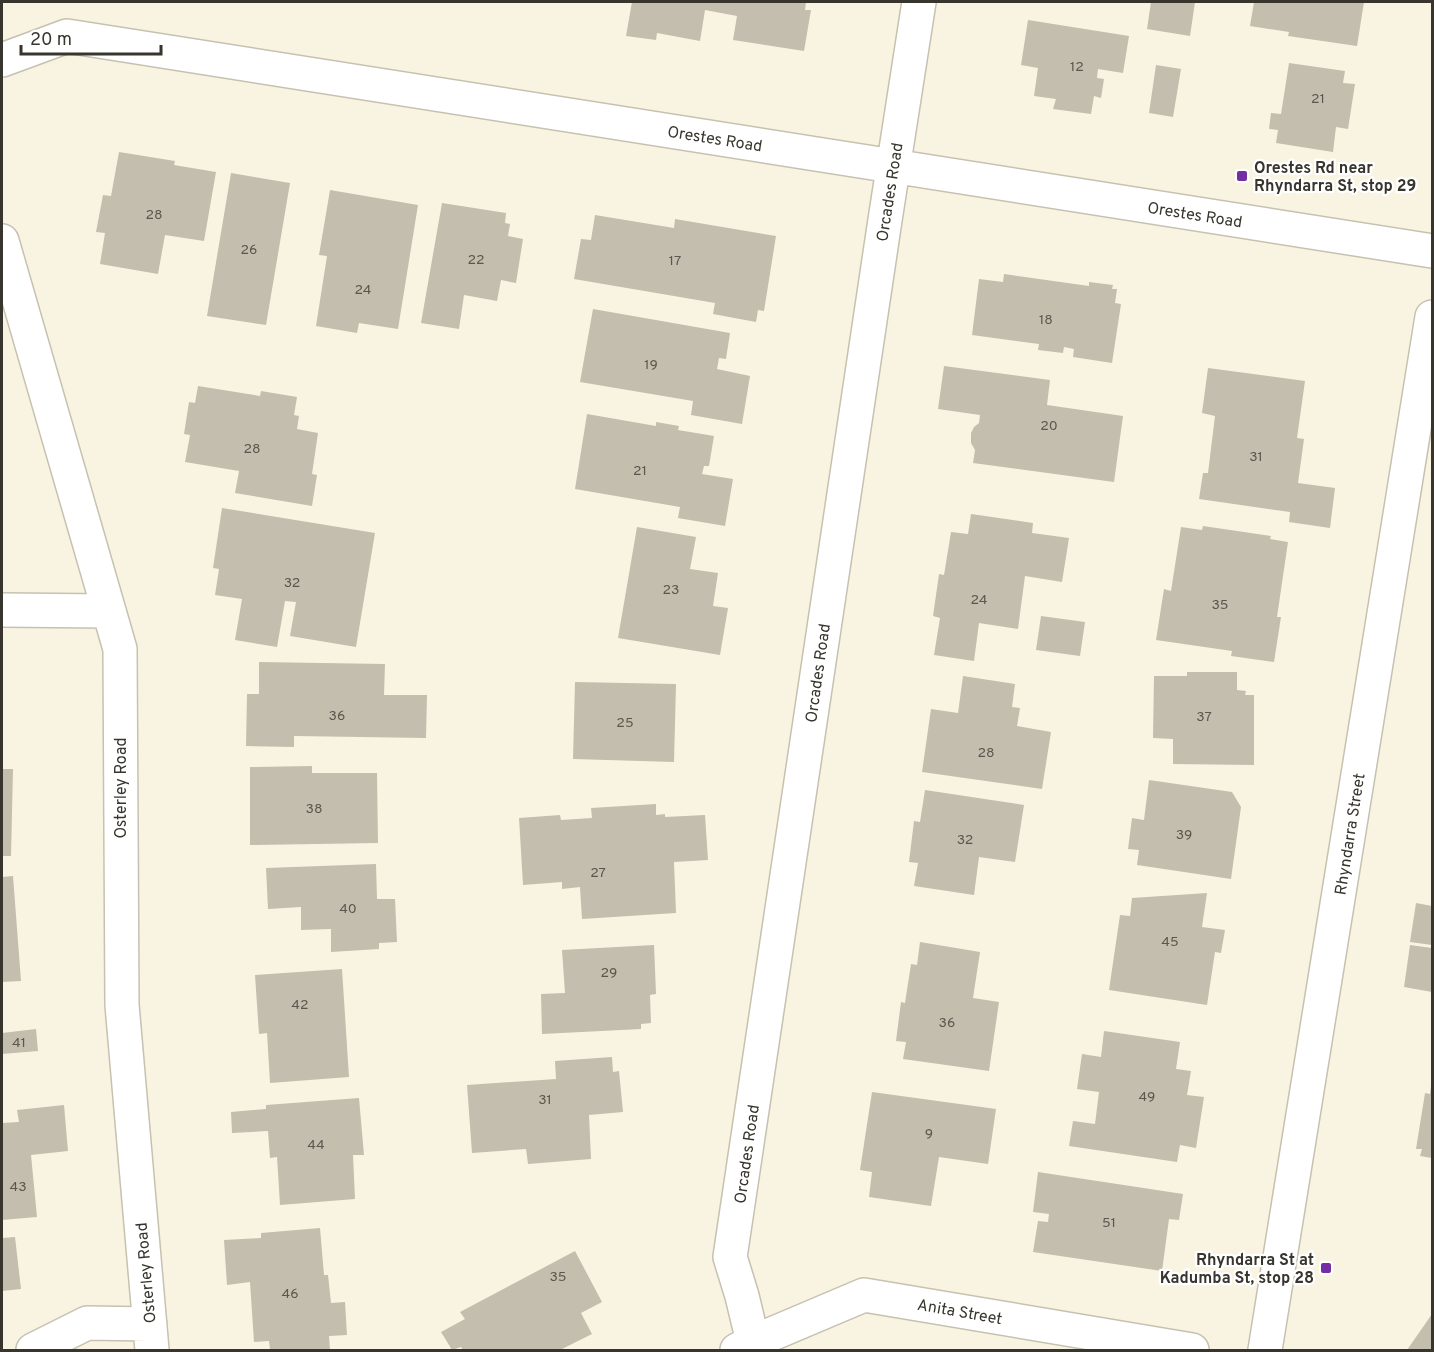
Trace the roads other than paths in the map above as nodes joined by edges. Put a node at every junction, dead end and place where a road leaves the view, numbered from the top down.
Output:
1 (919, 2) edge
2 (2, 60) edge
3 (893, 166) junction
4 (2, 241) edge
5 (1432, 251) edge
6 (1432, 317) edge
7 (2, 610) edge
8 (109, 611) junction
9 (151, 1337) edge
10 (745, 1346) edge
11 (33, 1350) edge
12 (1192, 1350) edge
13 (1265, 1350) edge

1 - 3 street, Orcades Road
2 - 3 street, Orestes Road
3 - 5 street, Orestes Road
3 - 10 street, Orcades Road
4 - 8 street, Osterley Road
6 - 13 street, Rhyndarra Street
7 - 8 street
8 - 9 street, Osterley Road
9 - 11 street
10 - 12 street, Anita Street

